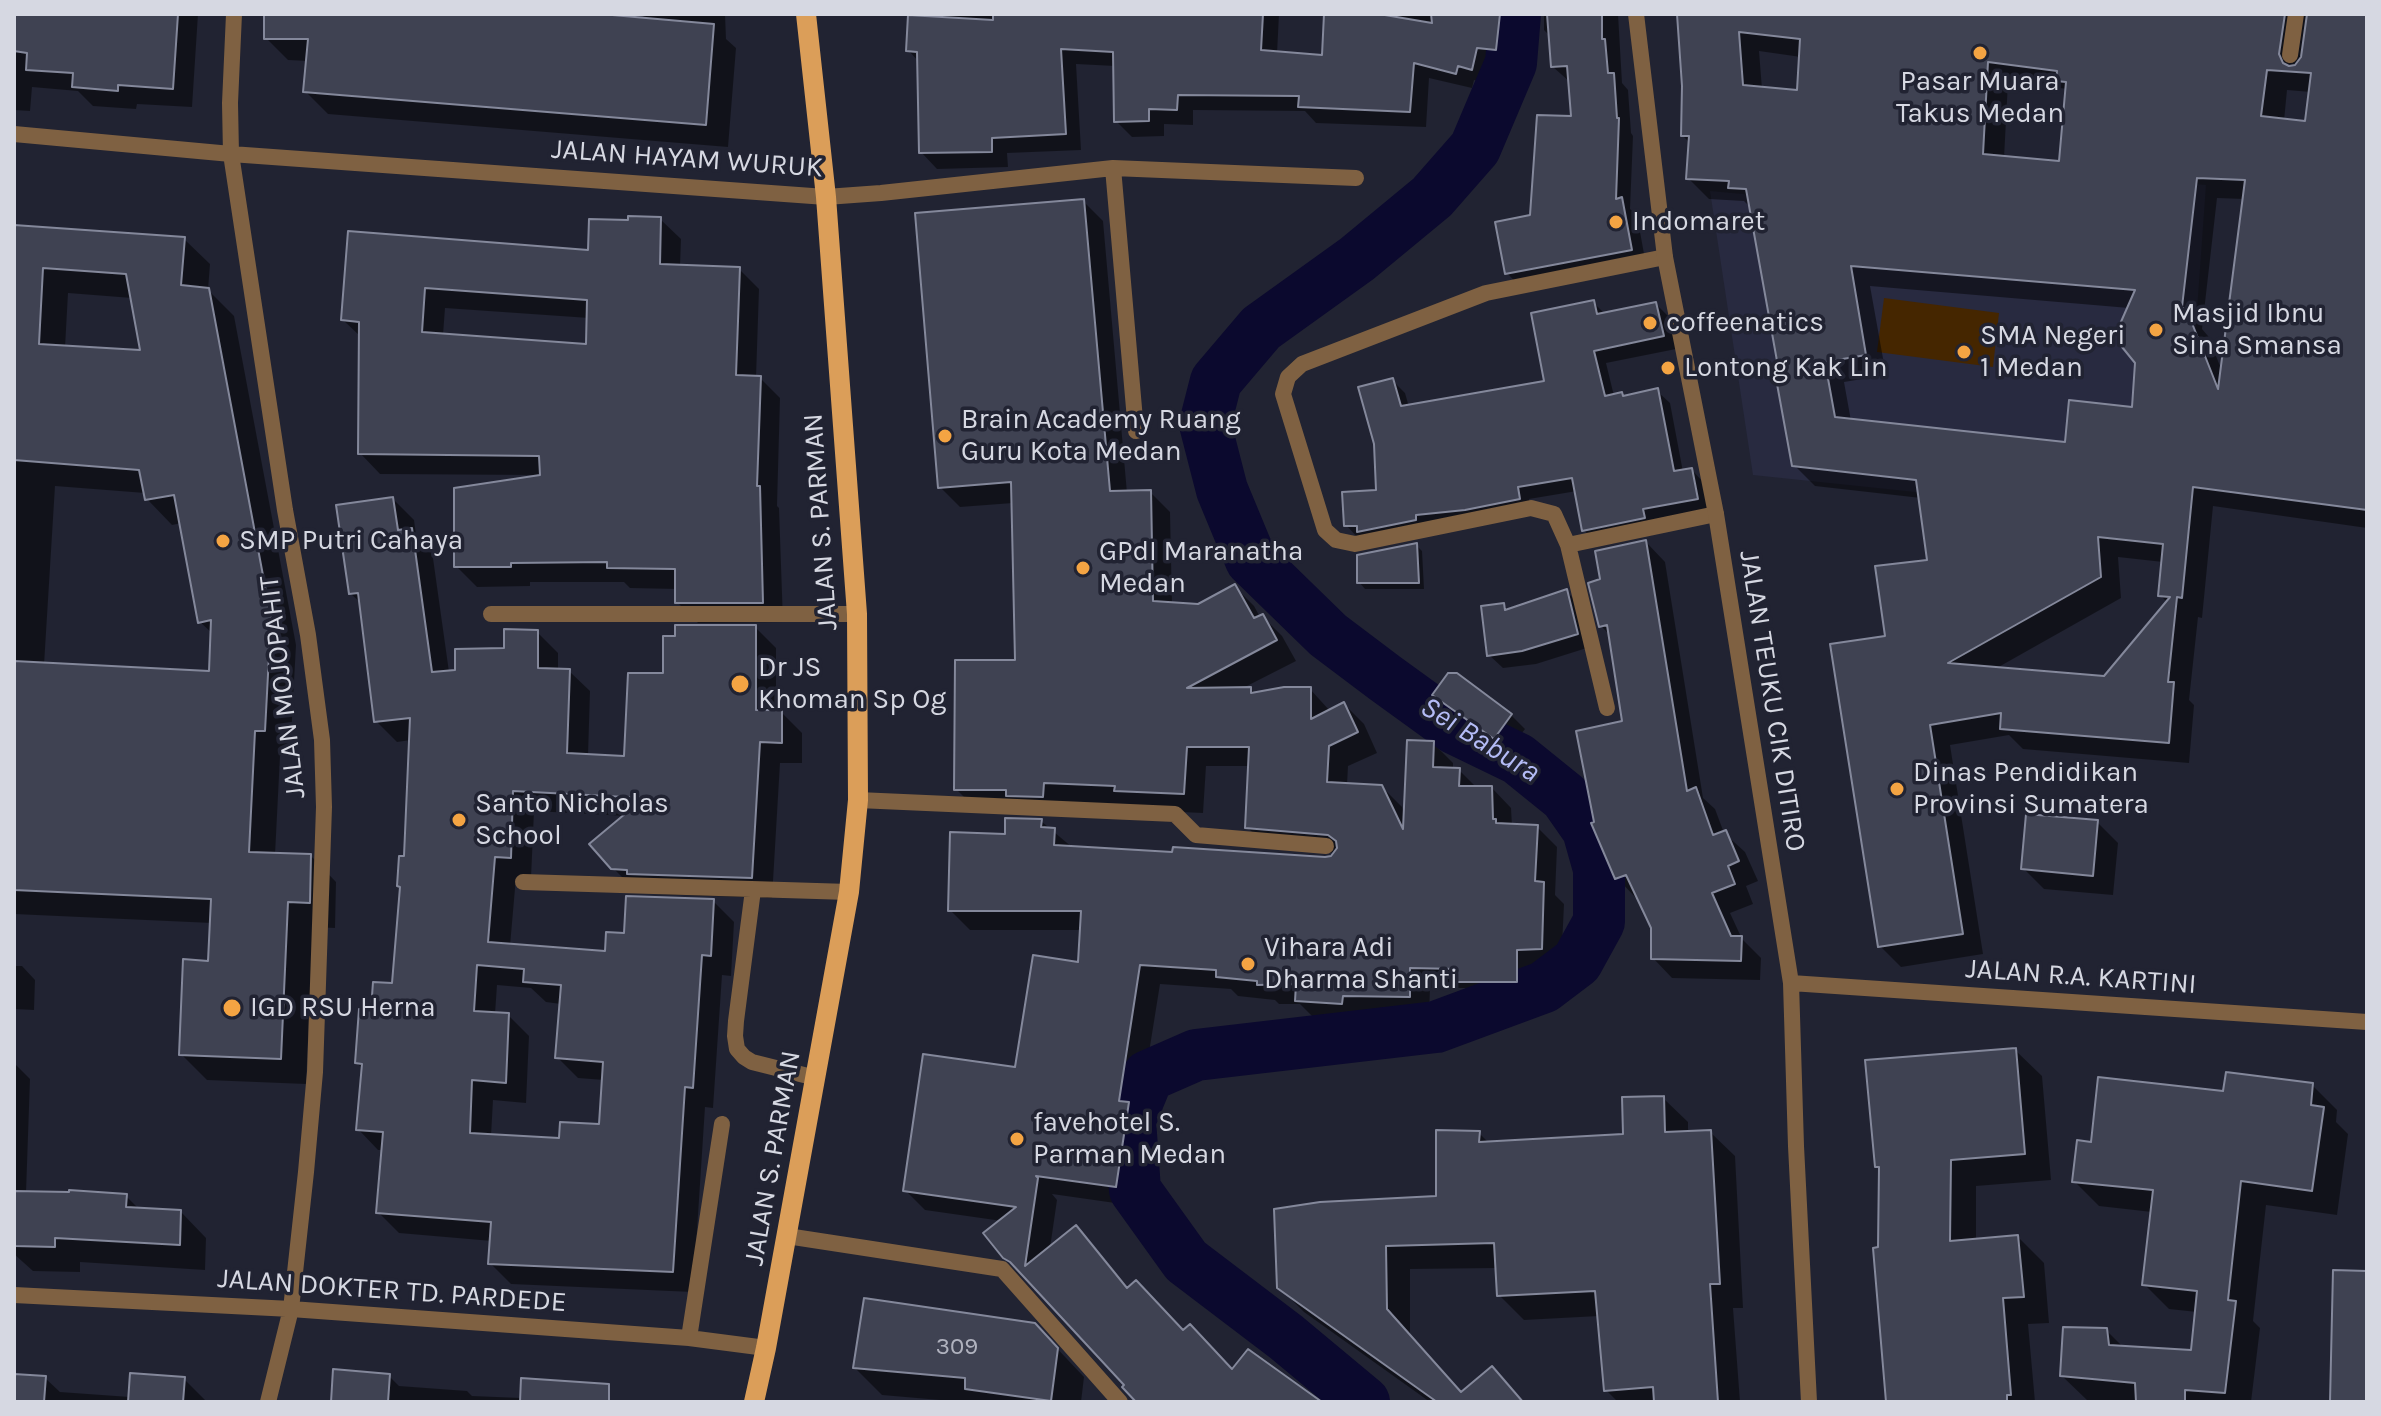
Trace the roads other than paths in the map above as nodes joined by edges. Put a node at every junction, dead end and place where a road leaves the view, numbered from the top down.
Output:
1 (234, 14) edge
2 (806, 14) edge
3 (1636, 14) edge
4 (2296, 14) edge
5 (2290, 55) dead end
6 (14, 134) edge
7 (231, 154) junction
8 (1113, 168) junction
9 (1356, 178) dead end
10 (826, 197) junction
11 (1665, 257) junction
12 (1136, 431) dead end
13 (1716, 514) junction
14 (1568, 545) junction
15 (491, 614) dead end
16 (857, 614) junction
17 (1607, 708) dead end
18 (858, 800) junction
19 (1326, 846) dead end
20 (523, 882) dead end
21 (753, 890) junction
22 (849, 892) junction
23 (1791, 983) junction
24 (2367, 1022) edge
25 (816, 1078) junction
26 (722, 1124) dead end
27 (787, 1236) junction
28 (14, 1295) edge
29 (291, 1309) junction
30 (689, 1338) junction
31 (766, 1348) junction
32 (268, 1402) edge
33 (754, 1402) edge
34 (1120, 1402) edge
35 (1809, 1402) edge

1 - 7 street, JALAN MOJOPAHIT
2 - 10 main road, JALAN S. PARMAN
3 - 11 street, JALAN TEUKU CIK DITIRO
4 - 5 street
6 - 7 street, JALAN HAYAM WURUK
7 - 10 street, JALAN HAYAM WURUK
7 - 29 street, JALAN MOJOPAHIT
8 - 9 street, JALAN HAYAM WURUK
8 - 10 street, JALAN HAYAM WURUK
8 - 12 street
10 - 16 main road, JALAN S. PARMAN
11 - 13 street, JALAN TEUKU CIK DITIRO
11 - 14 street
13 - 14 street
13 - 23 street, JALAN TEUKU CIK DITIRO
14 - 17 street
15 - 16 street
16 - 18 main road, JALAN S. PARMAN
18 - 19 street
18 - 22 main road, JALAN S. PARMAN
20 - 21 street
21 - 22 street
21 - 25 street
22 - 25 main road, JALAN S. PARMAN
23 - 24 street, JALAN R.A. KARTINI
23 - 35 street, JALAN TEUKU CIK DITIRO
25 - 27 main road, JALAN S. PARMAN
26 - 30 street
27 - 31 main road, JALAN S. PARMAN
27 - 34 street
28 - 29 street, JALAN DOKTER TD. PARDEDE
29 - 30 street, JALAN DOKTER TD. PARDEDE
29 - 32 street, JALAN MOJOPAHIT
30 - 31 street, JALAN DOKTER TD. PARDEDE
31 - 33 main road, JALAN S. PARMAN

